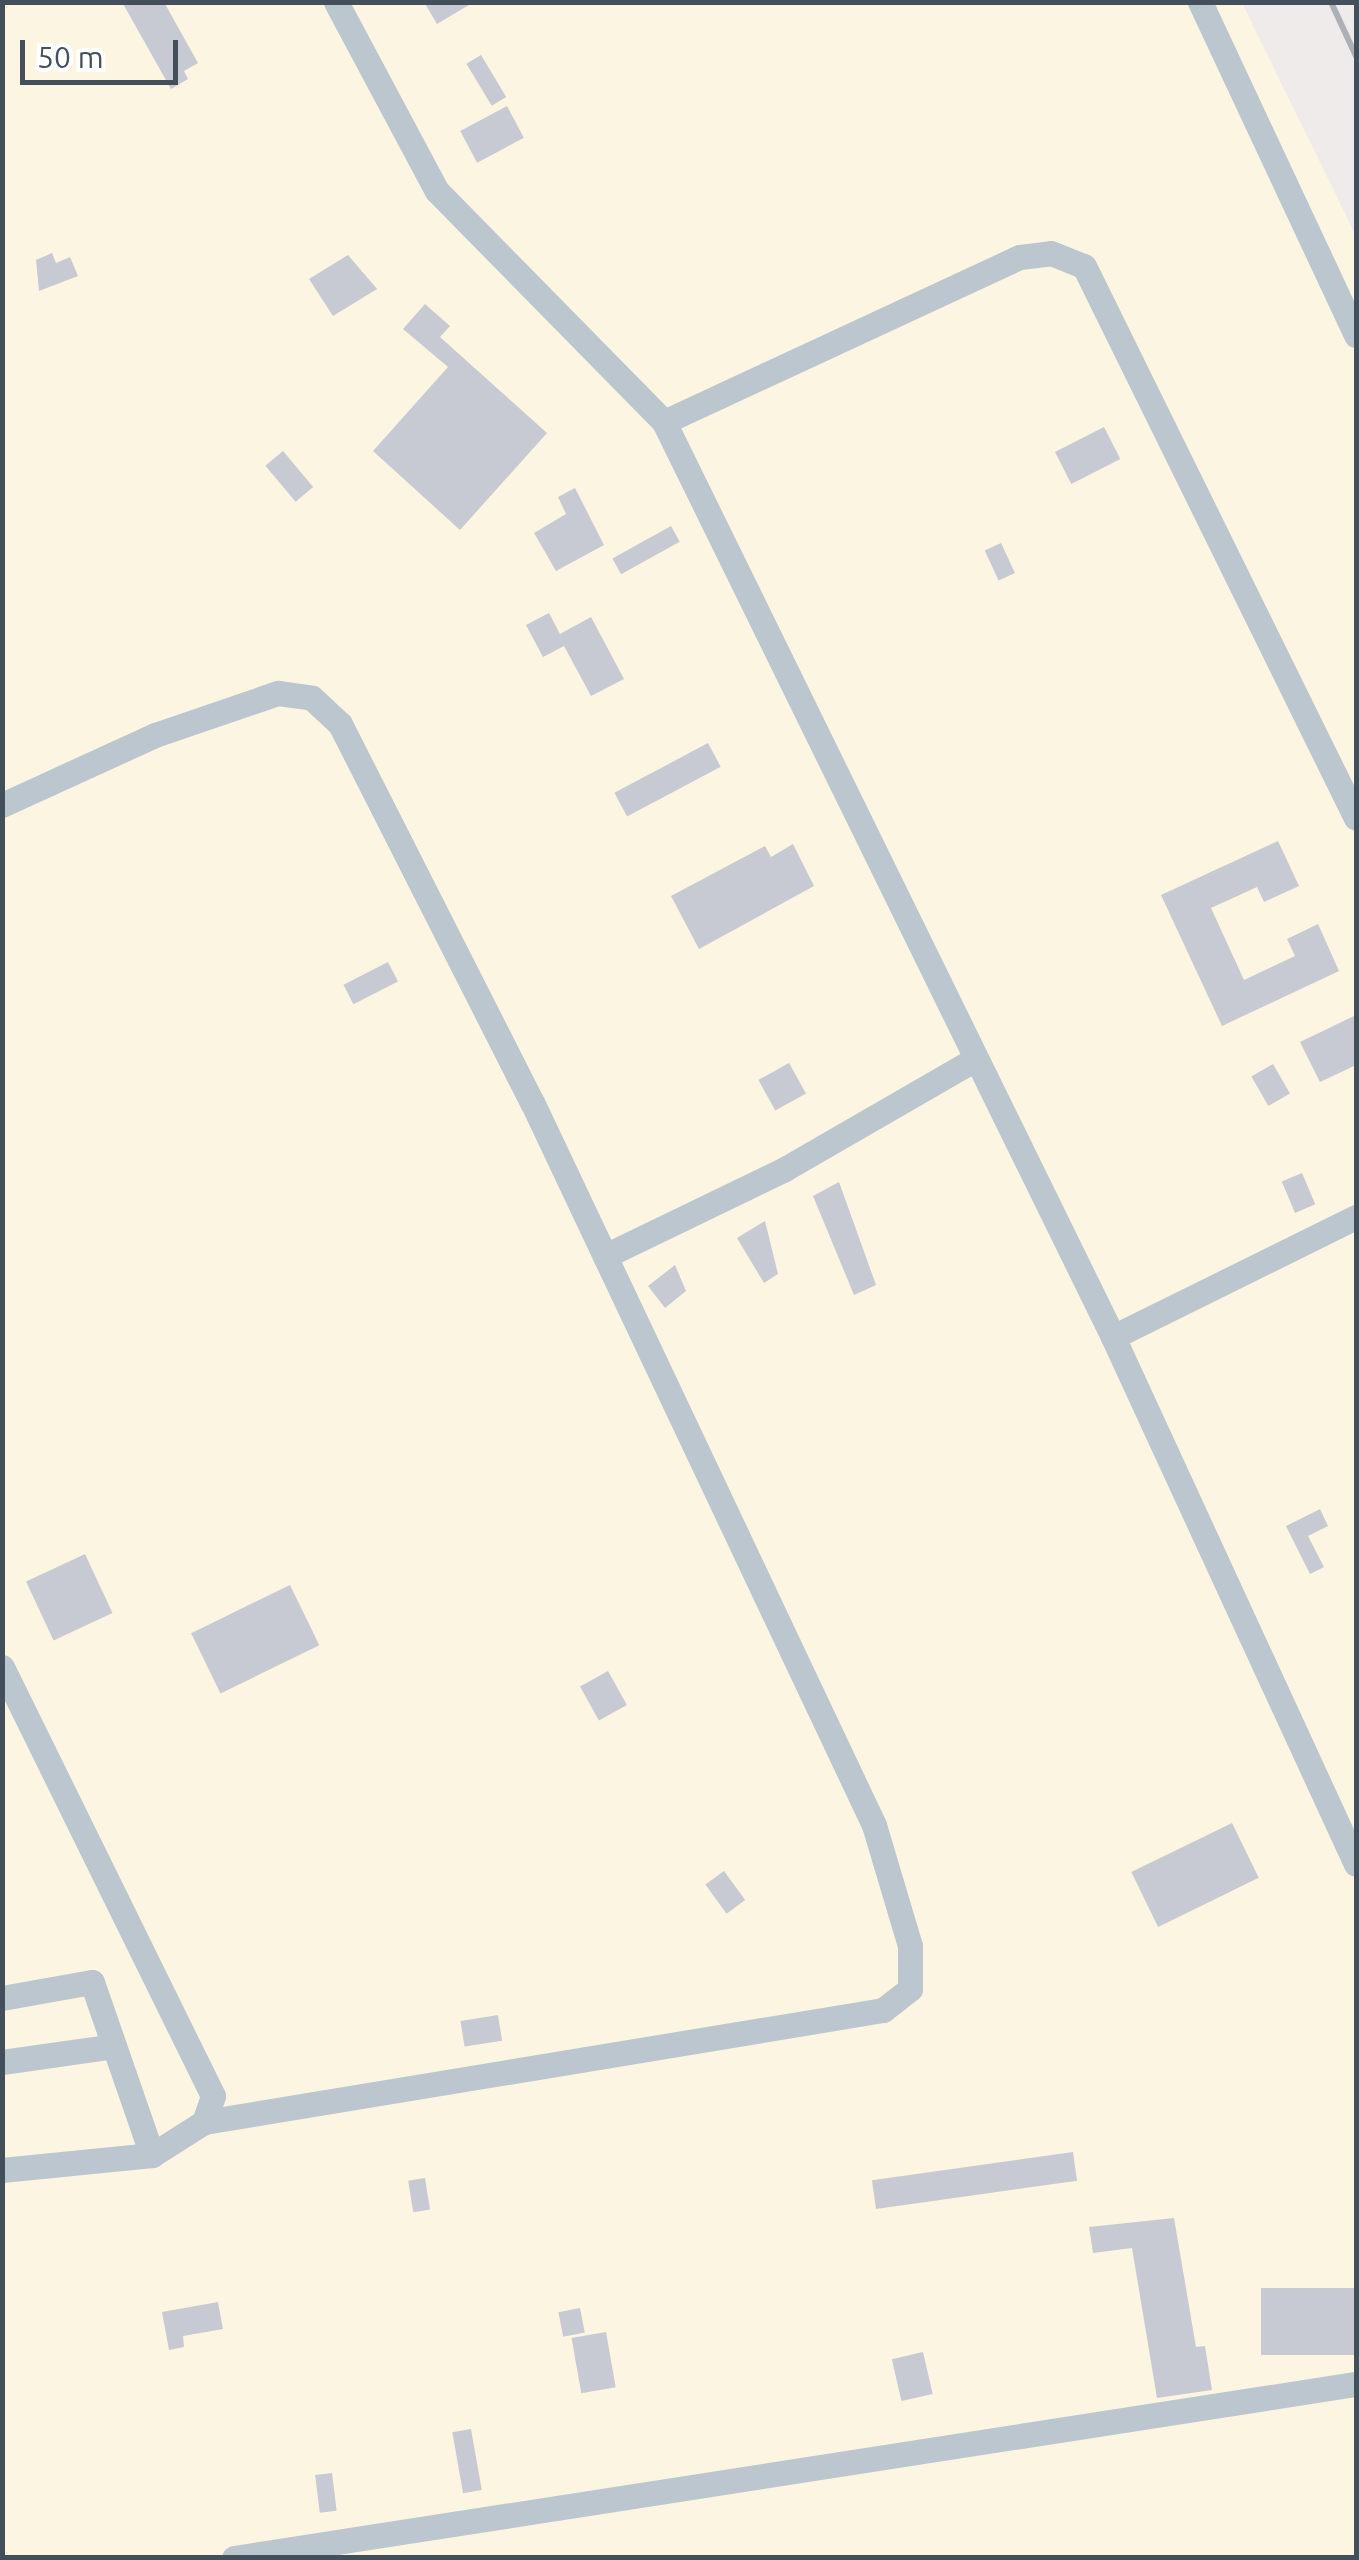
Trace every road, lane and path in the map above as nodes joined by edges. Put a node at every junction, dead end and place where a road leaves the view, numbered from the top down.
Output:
1 (336, 2) edge
2 (1200, 2) edge
3 (1356, 335) edge
4 (664, 422) junction
5 (2, 805) edge
6 (1356, 818) edge
7 (972, 1061) junction
8 (1356, 1217) edge
9 (605, 1256) junction
10 (1113, 1337) junction
11 (2, 1667) edge
12 (1356, 1864) edge
13 (2, 1998) edge
14 (114, 2046) junction
15 (2, 2062) edge
16 (204, 2122) junction
17 (152, 2155) junction
18 (2, 2170) edge
19 (1356, 2384) edge
20 (234, 2558) edge

1 - 4 street
2 - 3 street
4 - 6 street
4 - 7 street
5 - 9 street
7 - 9 street
7 - 10 street
8 - 10 street
9 - 16 street
10 - 12 street
11 - 16 street
13 - 14 street
14 - 15 street
14 - 17 street
16 - 17 street
17 - 18 street
19 - 20 street

